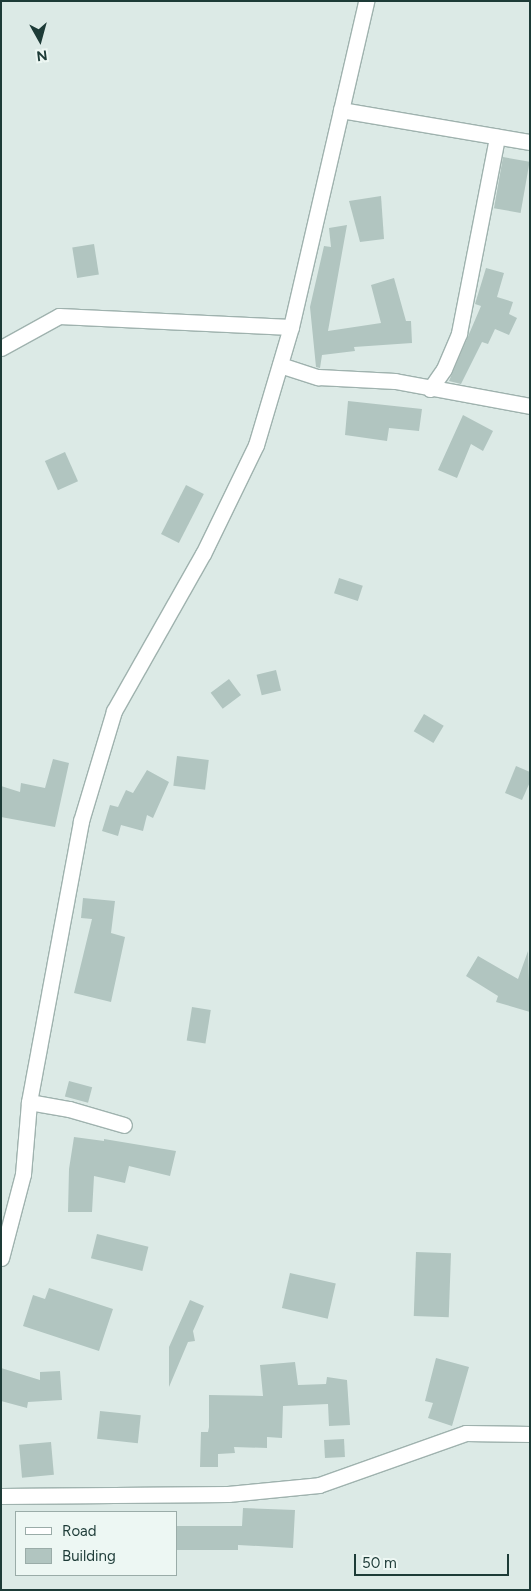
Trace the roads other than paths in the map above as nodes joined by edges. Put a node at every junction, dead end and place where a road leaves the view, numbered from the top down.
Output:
1 (366, 1) edge
2 (341, 110) junction
3 (497, 137) junction
4 (530, 142) edge
5 (291, 327) junction
6 (1, 348) edge
7 (280, 366) junction
8 (430, 389) junction
9 (530, 406) edge
10 (29, 1102) junction
11 (124, 1125) dead end
12 (1, 1258) edge
13 (530, 1434) edge
14 (1, 1496) edge

1 - 2 street
2 - 3 street
2 - 5 street
3 - 4 street
3 - 8 street
5 - 6 street
5 - 7 street
7 - 8 street
7 - 10 street
8 - 9 street
10 - 11 street
10 - 12 street
13 - 14 street

